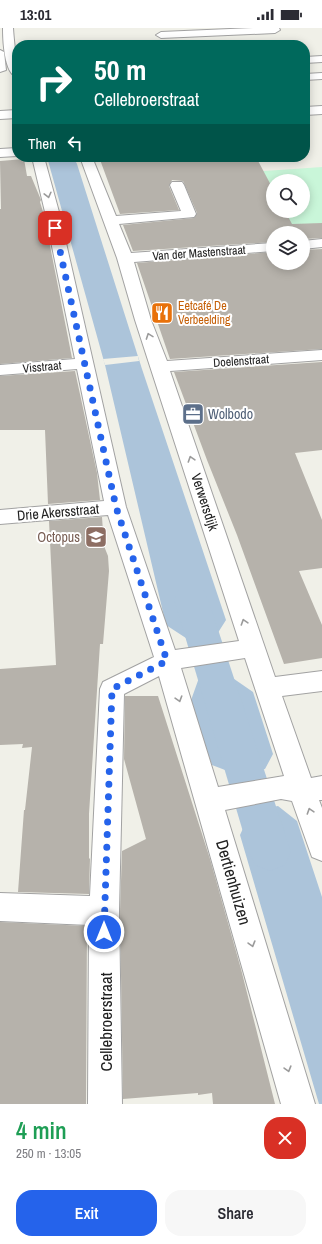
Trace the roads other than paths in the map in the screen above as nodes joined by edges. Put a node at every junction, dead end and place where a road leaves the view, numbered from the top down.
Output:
1 (8, 28) edge
2 (159, 32) edge
3 (276, 32) edge
4 (3, 52) edge
5 (322, 59) edge
6 (310, 60) edge
7 (12, 66) edge
8 (0, 70) edge
9 (322, 76) edge
10 (310, 77) edge
11 (322, 110) edge
12 (310, 111) edge
13 (12, 115) edge
14 (0, 116) edge
15 (0, 152) edge
16 (12, 152) edge
17 (39, 162) edge
18 (88, 162) edge
19 (177, 185) dead end
20 (110, 221) junction
21 (322, 244) edge
22 (310, 245) edge
23 (266, 248) edge
24 (125, 258) junction
25 (322, 355) edge
26 (84, 363) junction
27 (160, 367) junction
28 (0, 370) edge
29 (116, 507) junction
30 (0, 517) edge
31 (243, 650) junction
32 (177, 660) junction
33 (322, 681) edge
34 (267, 688) junction
35 (302, 789) edge
36 (222, 799) junction
37 (322, 848) edge
38 (0, 908) edge
39 (104, 911) junction
40 (105, 1104) edge
41 (298, 1104) edge

1 - 4 street
2 - 3 street
4 - 7 street
4 - 8 lane
5 - 6 street
9 - 10 street
11 - 12 street
13 - 14 street
15 - 16 street
17 -> 26 street
18 - 20 street, Verwersdijk
19 - 20 street
20 - 24 street, Verwersdijk
21 - 22 street
23 - 24 street, Van der Mastenstraat
27 -> 24 street, Verwersdijk
25 - 27 street, Doelenstraat
26 - 28 street, Visstraat
26 - 29 street
31 -> 27 street, Verwersdijk
29 - 30 street, Drie Akersstraat
29 - 32 street
31 - 32 street
31 - 34 street, Verwersdijk
32 -> 36 street, Dertienhuizen
32 - 39 street, Cellebroerstraat
33 - 34 street
34 - 35 street, Verwersdijk
35 - 36 street
37 -> 35 street, Verwersdijk
36 -> 41 street, Dertienhuizen
38 - 39 street
39 - 40 street, Cellebroerstraat

